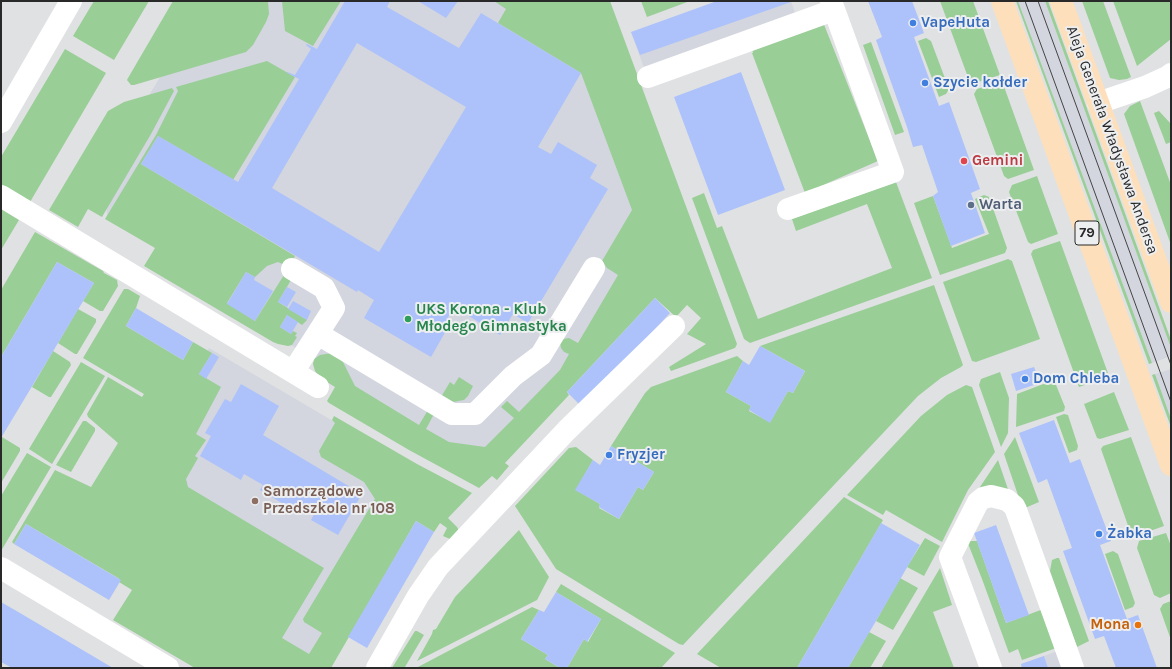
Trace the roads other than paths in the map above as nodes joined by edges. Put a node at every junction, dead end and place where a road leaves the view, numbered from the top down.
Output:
1 (71, 1) edge
2 (1002, 1) edge
3 (1061, 1) edge
4 (833, 6) edge
5 (1171, 74) edge
6 (648, 78) dead end
7 (1098, 103) junction
8 (1, 122) edge
9 (1, 196) edge
10 (788, 209) dead end
11 (594, 268) dead end
12 (292, 269) dead end
13 (1171, 302) edge
14 (674, 326) dead end
15 (318, 334) junction
16 (293, 372) junction
17 (318, 387) dead end
18 (1171, 464) edge
19 (1, 568) edge
20 (168, 668) edge
21 (377, 668) edge
22 (991, 668) edge
23 (1073, 668) edge

1 - 8 street
2 - 18 main road, 79
3 - 7 main road, Aleja Generała Władysława Andersa
4 - 6 street
4 - 10 street
5 - 7 street
7 - 13 main road, Aleja Generała Władysława Andersa
9 - 16 street
11 - 15 street
12 - 15 street
14 - 21 street
15 - 16 street
16 - 17 street
19 - 20 street
22 - 23 street

